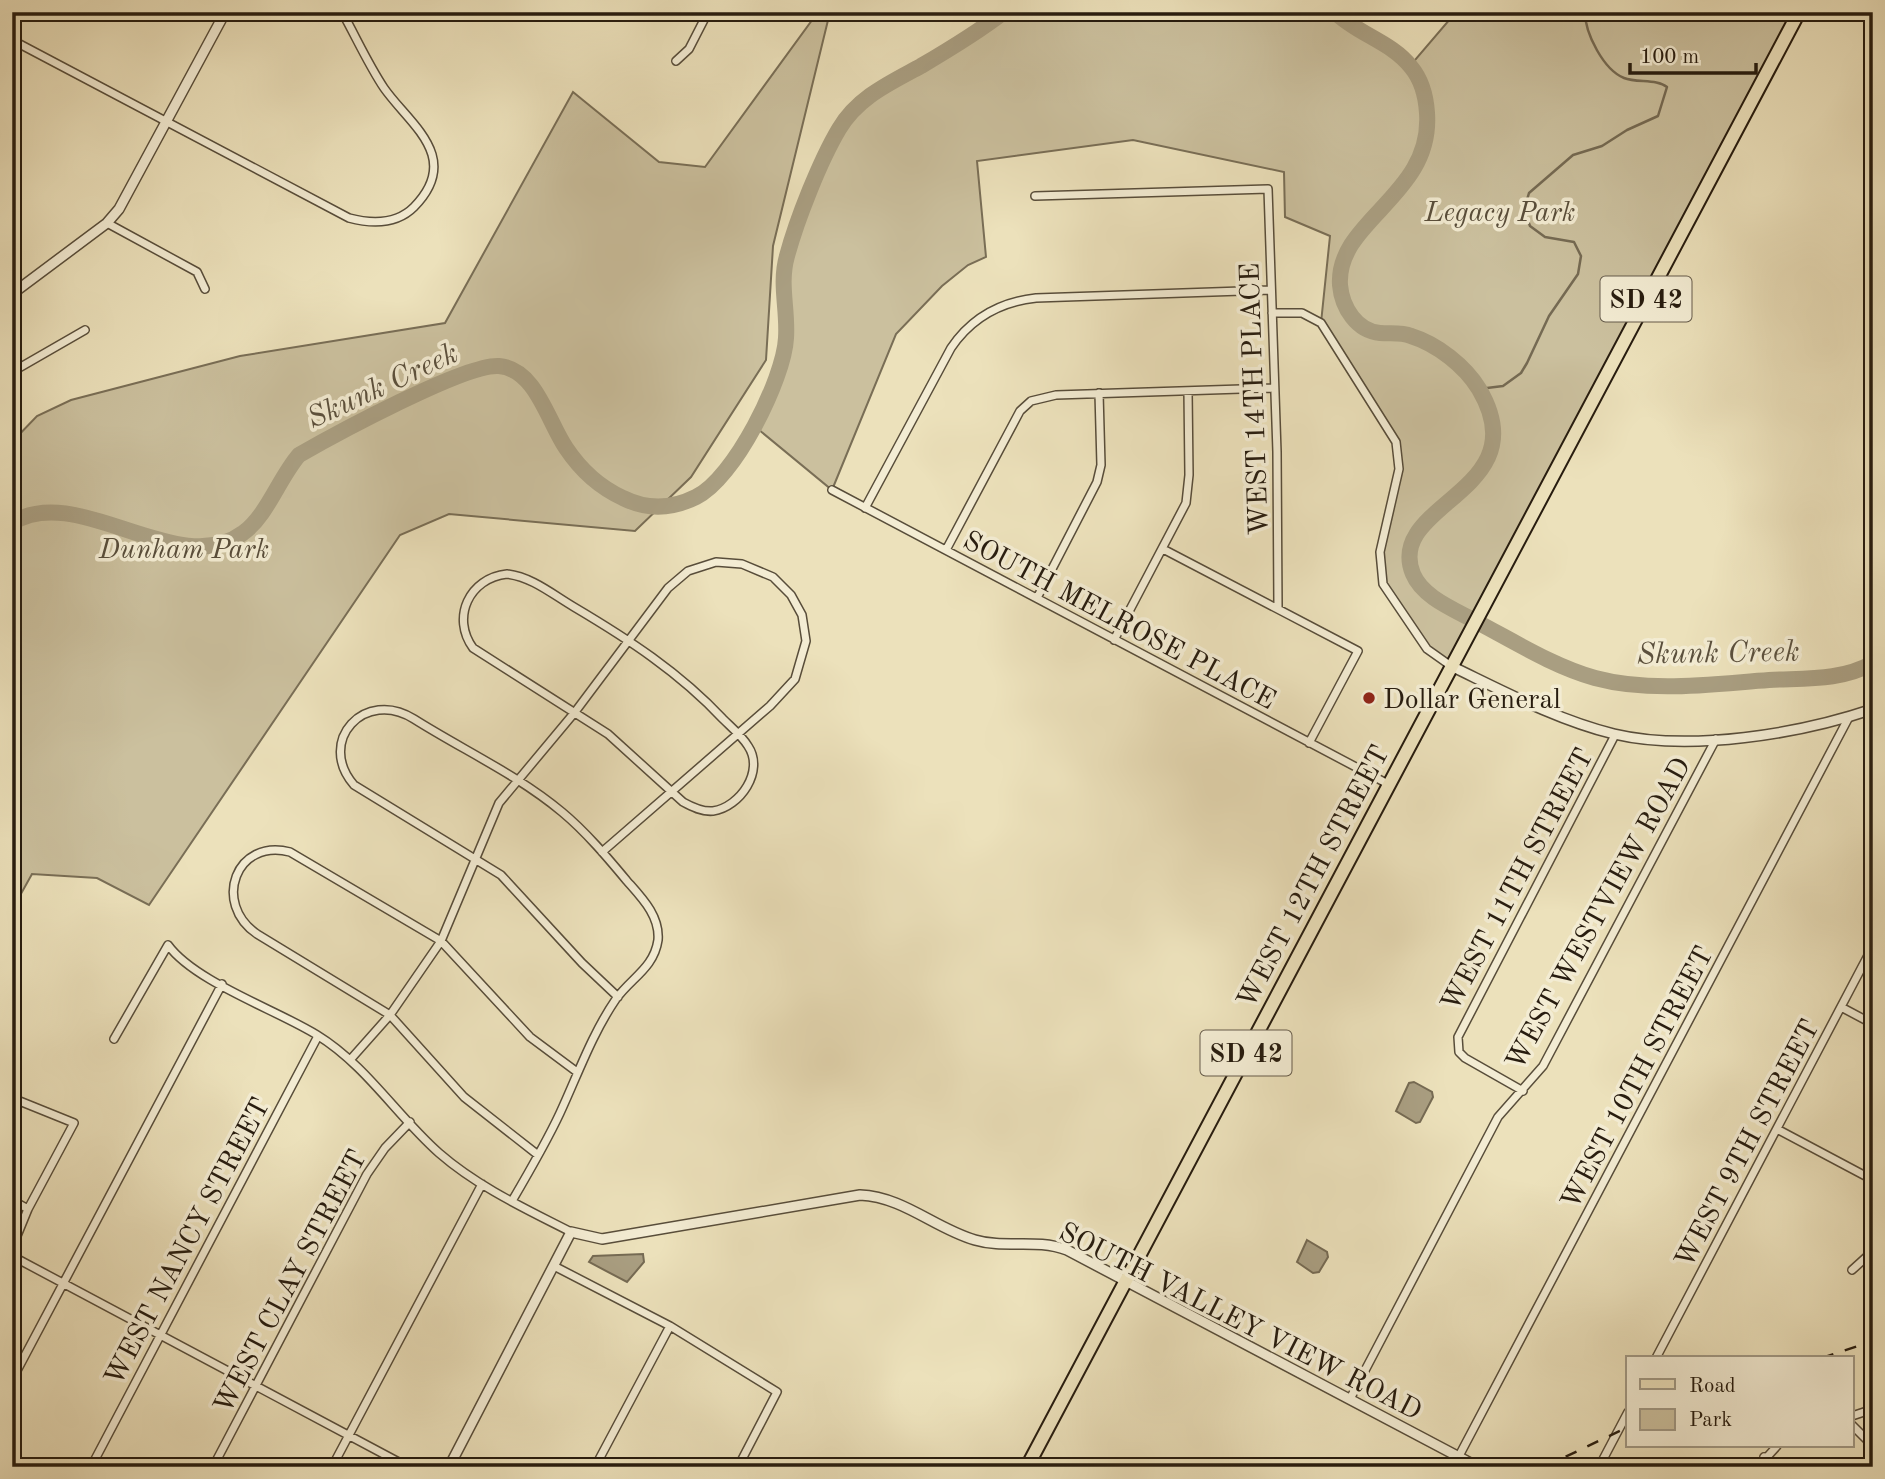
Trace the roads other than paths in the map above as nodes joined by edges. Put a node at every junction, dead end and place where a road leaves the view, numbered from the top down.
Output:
1 (208, 12) edge
2 (342, 12) edge
3 (708, 12) edge
4 (1799, 12) edge
5 (224, 16) edge
6 (12, 40) edge
7 (677, 61) dead end
8 (166, 121) junction
9 (1035, 196) dead end
10 (107, 223) junction
11 (205, 289) dead end
12 (1271, 290) junction
13 (12, 293) edge
14 (1272, 313) junction
15 (85, 330) dead end
16 (12, 372) edge
17 (1273, 388) junction
18 (1188, 391) junction
19 (1099, 393) junction
20 (832, 490) dead end
21 (865, 508) junction
22 (1163, 549) junction
23 (946, 550) junction
24 (1037, 598) junction
25 (1278, 607) junction
26 (628, 640) junction
27 (1114, 640) junction
28 (1451, 666) junction
29 (1873, 709) edge
30 (575, 712) junction
31 (1849, 717) junction
32 (738, 734) junction
33 (1615, 735) junction
34 (1716, 739) junction
35 (1310, 743) junction
36 (517, 780) junction
37 (1388, 784) junction
38 (671, 794) junction
39 (602, 852) junction
40 (474, 858) junction
41 (441, 941) junction
42 (1873, 946) edge
43 (222, 984) junction
44 (618, 997) junction
45 (1841, 1007) junction
46 (390, 1015) junction
47 (1873, 1024) edge
48 (318, 1035) junction
49 (114, 1039) dead end
50 (350, 1060) junction
51 (577, 1072) junction
52 (1523, 1091) junction
53 (12, 1098) edge
54 (410, 1122) junction
55 (1777, 1129) junction
56 (538, 1154) junction
57 (1873, 1180) edge
58 (482, 1184) junction
59 (12, 1200) edge
60 (512, 1201) junction
61 (28, 1209) junction
62 (571, 1232) junction
63 (12, 1248) edge
64 (1873, 1251) edge
65 (12, 1256) edge
66 (554, 1266) junction
67 (1853, 1270) dead end
68 (1125, 1282) junction
69 (63, 1284) junction
70 (670, 1326) junction
71 (160, 1335) junction
72 (1657, 1356) edge
73 (12, 1380) edge
74 (256, 1386) junction
75 (1350, 1399) junction
76 (1873, 1409) edge
77 (1854, 1415) edge
78 (1626, 1416) edge
79 (1854, 1427) edge
80 (349, 1435) junction
81 (1873, 1446) edge
82 (1775, 1448) edge
83 (1459, 1456) junction
84 (1764, 1457) junction
85 (91, 1467) edge
86 (213, 1467) edge
87 (332, 1467) edge
88 (408, 1467) edge
89 (449, 1467) edge
90 (595, 1467) edge
91 (738, 1467) edge
92 (1027, 1467) edge
93 (1478, 1467) edge
94 (1599, 1467) edge
95 (1758, 1467) edge
96 (1774, 1467) edge

1 - 5 street
2 - 8 street
3 - 7 street
4 - 28 main road, WEST 12TH STREET / SD 42
5 - 8 street
6 - 8 street
8 - 10 street
9 - 12 street, WEST 14TH PLACE
10 - 11 street
10 - 13 street
12 - 14 street, WEST 14TH PLACE
12 - 21 street
14 - 17 street, WEST 14TH PLACE
14 - 28 street
15 - 16 street
17 - 18 street
17 - 25 street, WEST 14TH PLACE
18 - 19 street
18 - 22 street
19 - 23 street
19 - 24 street
20 - 21 street, SOUTH MELROSE PLACE
21 - 23 street, SOUTH MELROSE PLACE
22 - 25 street
22 - 27 street
23 - 24 street, SOUTH MELROSE PLACE
24 - 27 street, SOUTH MELROSE PLACE
25 - 35 street
26 - 30 street
26 - 30 street
26 - 32 street
26 - 32 street
27 - 35 street, SOUTH MELROSE PLACE
28 - 33 street
28 - 37 main road, WEST 12TH STREET / SD 42
29 - 31 street
30 - 36 street
30 - 38 street
31 - 34 street
31 - 83 street, WEST 10TH STREET
32 - 38 street
32 - 38 street
33 - 34 street
33 - 52 street, WEST 11TH STREET
34 - 52 street, WEST WESTVIEW ROAD
35 - 37 street, SOUTH MELROSE PLACE
36 - 39 street
36 - 40 street
36 - 40 street
37 - 68 main road, WEST 12TH STREET / SD 42
38 - 39 street
39 - 44 street
40 - 41 street
40 - 44 street
41 - 46 street
41 - 46 street
41 - 51 street
42 - 45 street, WEST 9TH STREET
43 - 48 street
43 - 49 street
43 - 69 street
44 - 51 street
45 - 47 street
45 - 55 street, WEST 9TH STREET
46 - 50 street
46 - 56 street
48 - 50 street
48 - 71 street, WEST NANCY STREET
50 - 54 street
51 - 56 street
52 - 75 street, WEST WESTVIEW ROAD
53 - 61 street
54 - 58 street
54 - 74 street, WEST CLAY STREET
55 - 57 street
55 - 72 street, WEST 9TH STREET
56 - 60 street
58 - 60 street
58 - 80 street
59 - 61 street
60 - 62 street
61 - 63 street
62 - 66 street
62 - 68 street, SOUTH VALLEY VIEW ROAD
64 - 67 street
65 - 69 street
66 - 70 street
66 - 89 street
68 - 75 street, SOUTH VALLEY VIEW ROAD
68 - 92 main road, WEST 12TH STREET / SD 42
69 - 71 street
69 - 73 street
70 - 90 street
70 - 91 street
71 - 74 street
71 - 85 street, WEST NANCY STREET
74 - 80 street
74 - 86 street, WEST CLAY STREET
75 - 83 street, SOUTH VALLEY VIEW ROAD
76 - 77 street
78 - 94 street
79 - 81 street
80 - 87 street
80 - 88 street
82 - 84 street
83 - 93 street, SOUTH VALLEY VIEW ROAD
84 - 95 street
84 - 96 street

